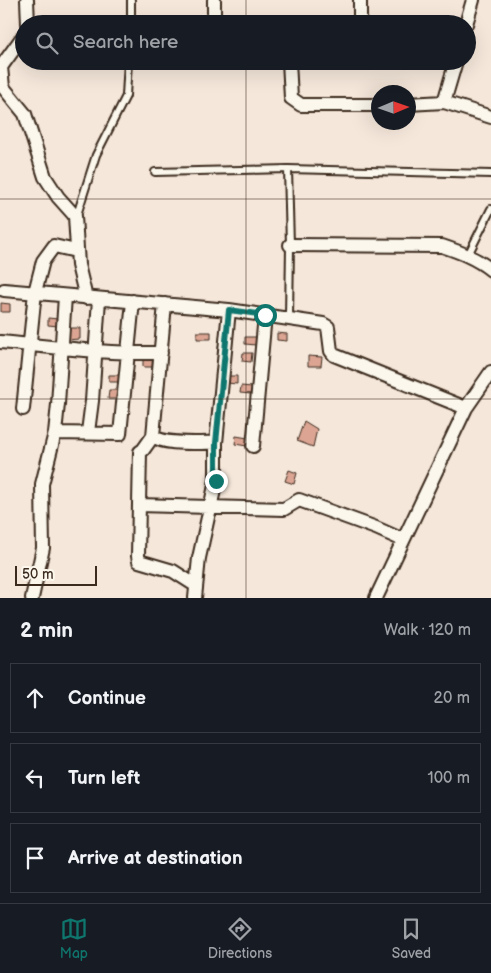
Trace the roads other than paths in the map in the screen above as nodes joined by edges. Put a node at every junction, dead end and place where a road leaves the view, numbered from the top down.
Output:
1 (27, 0) edge
2 (132, 0) edge
3 (214, 0) edge
4 (360, 0) edge
5 (473, 0) edge
6 (28, 15) edge
7 (131, 15) edge
8 (214, 15) edge
9 (360, 15) edge
10 (469, 15) edge
11 (15, 48) edge
12 (127, 70) edge
13 (289, 70) edge
14 (453, 70) edge
15 (444, 102) junction
16 (416, 104) edge
17 (371, 105) edge
18 (491, 117) edge
19 (288, 169) junction
20 (155, 172) dead end
21 (491, 174) edge
22 (491, 209) edge
23 (75, 219) junction
24 (290, 245) junction
25 (76, 251) junction
26 (468, 255) junction
27 (491, 270) edge
28 (4, 290) dead end
29 (35, 292) junction
30 (65, 296) junction
31 (92, 298) junction
32 (133, 302) junction
33 (165, 304) junction
34 (229, 310) junction
35 (265, 315) junction
36 (289, 319) junction
37 (0, 342) edge
38 (31, 345) junction
39 (62, 348) junction
40 (94, 350) junction
41 (127, 353) junction
42 (161, 353) junction
43 (491, 372) edge
44 (466, 408) junction
45 (23, 410) dead end
46 (88, 432) junction
47 (54, 433) junction
48 (153, 436) junction
49 (216, 443) junction
50 (253, 446) dead end
51 (139, 505) junction
52 (210, 506) junction
53 (403, 540) junction
54 (195, 592) edge
55 (32, 598) edge
56 (376, 598) edge

1 - 6 street
2 - 7 lane
3 - 8 street
4 - 9 street
5 - 10 street
11 - 23 street
12 - 23 lane
13 - 17 street
14 - 15 street
15 - 16 street
15 - 18 street
19 - 20 lane
19 - 21 lane
19 - 24 lane
22 - 26 lane
23 - 25 street
24 - 26 street
24 - 36 lane
25 - 29 street
25 - 31 street
26 - 27 street
28 - 29 street
29 - 30 street
29 - 38 street
30 - 31 street
30 - 39 street
31 - 32 street
31 - 40 street
32 - 33 street
32 - 41 street
33 - 34 street
33 - 42 street
34 - 35 street
34 - 49 street
35 - 36 street
35 - 50 street
36 - 44 street
37 - 38 street
38 - 39 street
38 - 45 street
39 - 40 street
39 - 47 street
40 - 41 street
40 - 46 street
41 - 42 street
41 - 46 street
42 - 48 street
43 - 44 street
44 - 53 street
46 - 47 street
47 - 55 street
48 - 49 street
48 - 51 street
49 - 52 street
51 - 52 street
51 - 54 street
52 - 53 street
52 - 54 street
53 - 56 street

